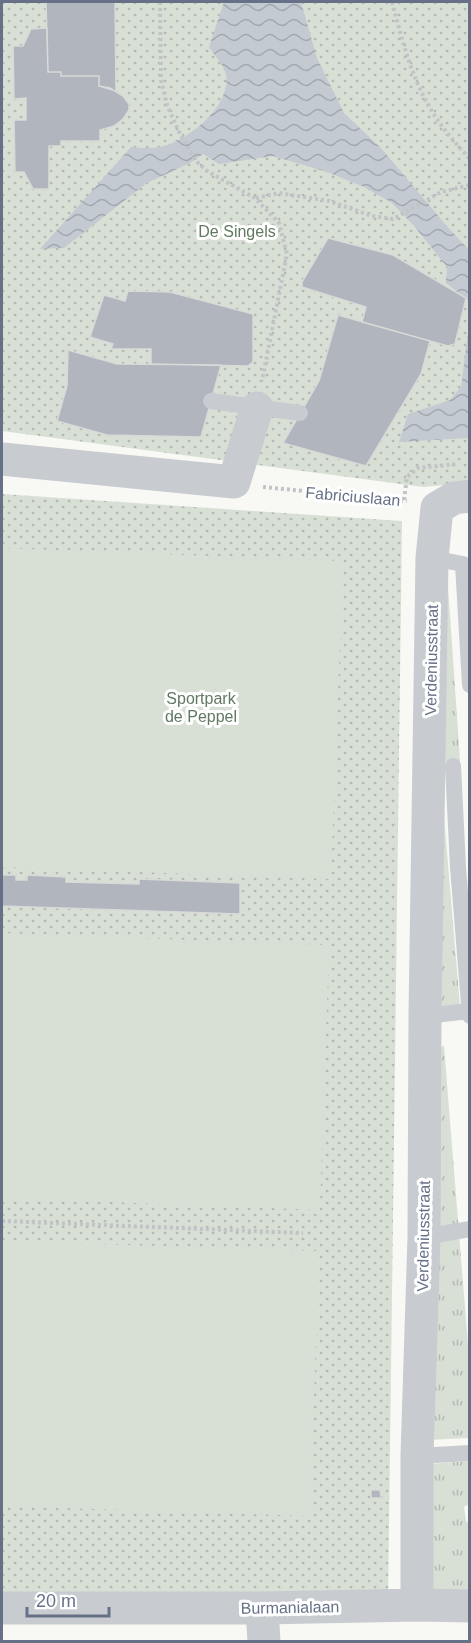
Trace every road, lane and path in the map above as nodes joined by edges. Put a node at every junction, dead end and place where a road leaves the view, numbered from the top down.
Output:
1 (160, 2) edge
2 (392, 2) edge
3 (470, 159) edge
4 (470, 184) edge
5 (255, 198) junction
6 (211, 401) dead end
7 (257, 408) junction
8 (300, 413) dead end
9 (2, 459) edge
10 (459, 464) dead end
11 (234, 482) junction
12 (470, 496) edge
13 (404, 500) junction
14 (437, 508) junction
15 (432, 558) junction
16 (470, 685) edge
17 (451, 764) edge
18 (469, 1011) edge
19 (425, 1016) junction
20 (470, 1016) edge
21 (2, 1221) edge
22 (470, 1229) edge
23 (303, 1233) dead end
24 (424, 1236) junction
25 (470, 1453) edge
26 (417, 1456) junction
27 (417, 1605) junction
28 (470, 1605) edge
29 (2, 1608) edge
30 (262, 1608) junction
31 (264, 1641) edge

1 - 5 path
2 - 3 path
4 - 5 path
5 - 7 path
6 - 7 lane
7 - 8 lane
7 - 11 street
9 - 11 street
10 - 13 path
11 - 13 path, Fabriciuslaan
12 - 14 street
13 - 14 path, Fabriciuslaan
14 - 15 street, Verdeniusstraat
15 - 16 lane, Verdeniusstraat
15 - 17 street, Verdeniusstraat
17 - 18 lane, Verdeniusstraat
17 - 19 street, Verdeniusstraat
18 - 19 lane
18 - 20 lane, Verdeniusstraat
19 - 24 street, Verdeniusstraat
21 - 23 path
22 - 24 lane
24 - 26 street, Verdeniusstraat
25 - 26 lane
26 - 27 street, Verdeniusstraat
27 - 28 street, Burmanialaan
27 - 30 street, Burmanialaan
29 - 30 street, Burmanialaan
30 - 31 street

